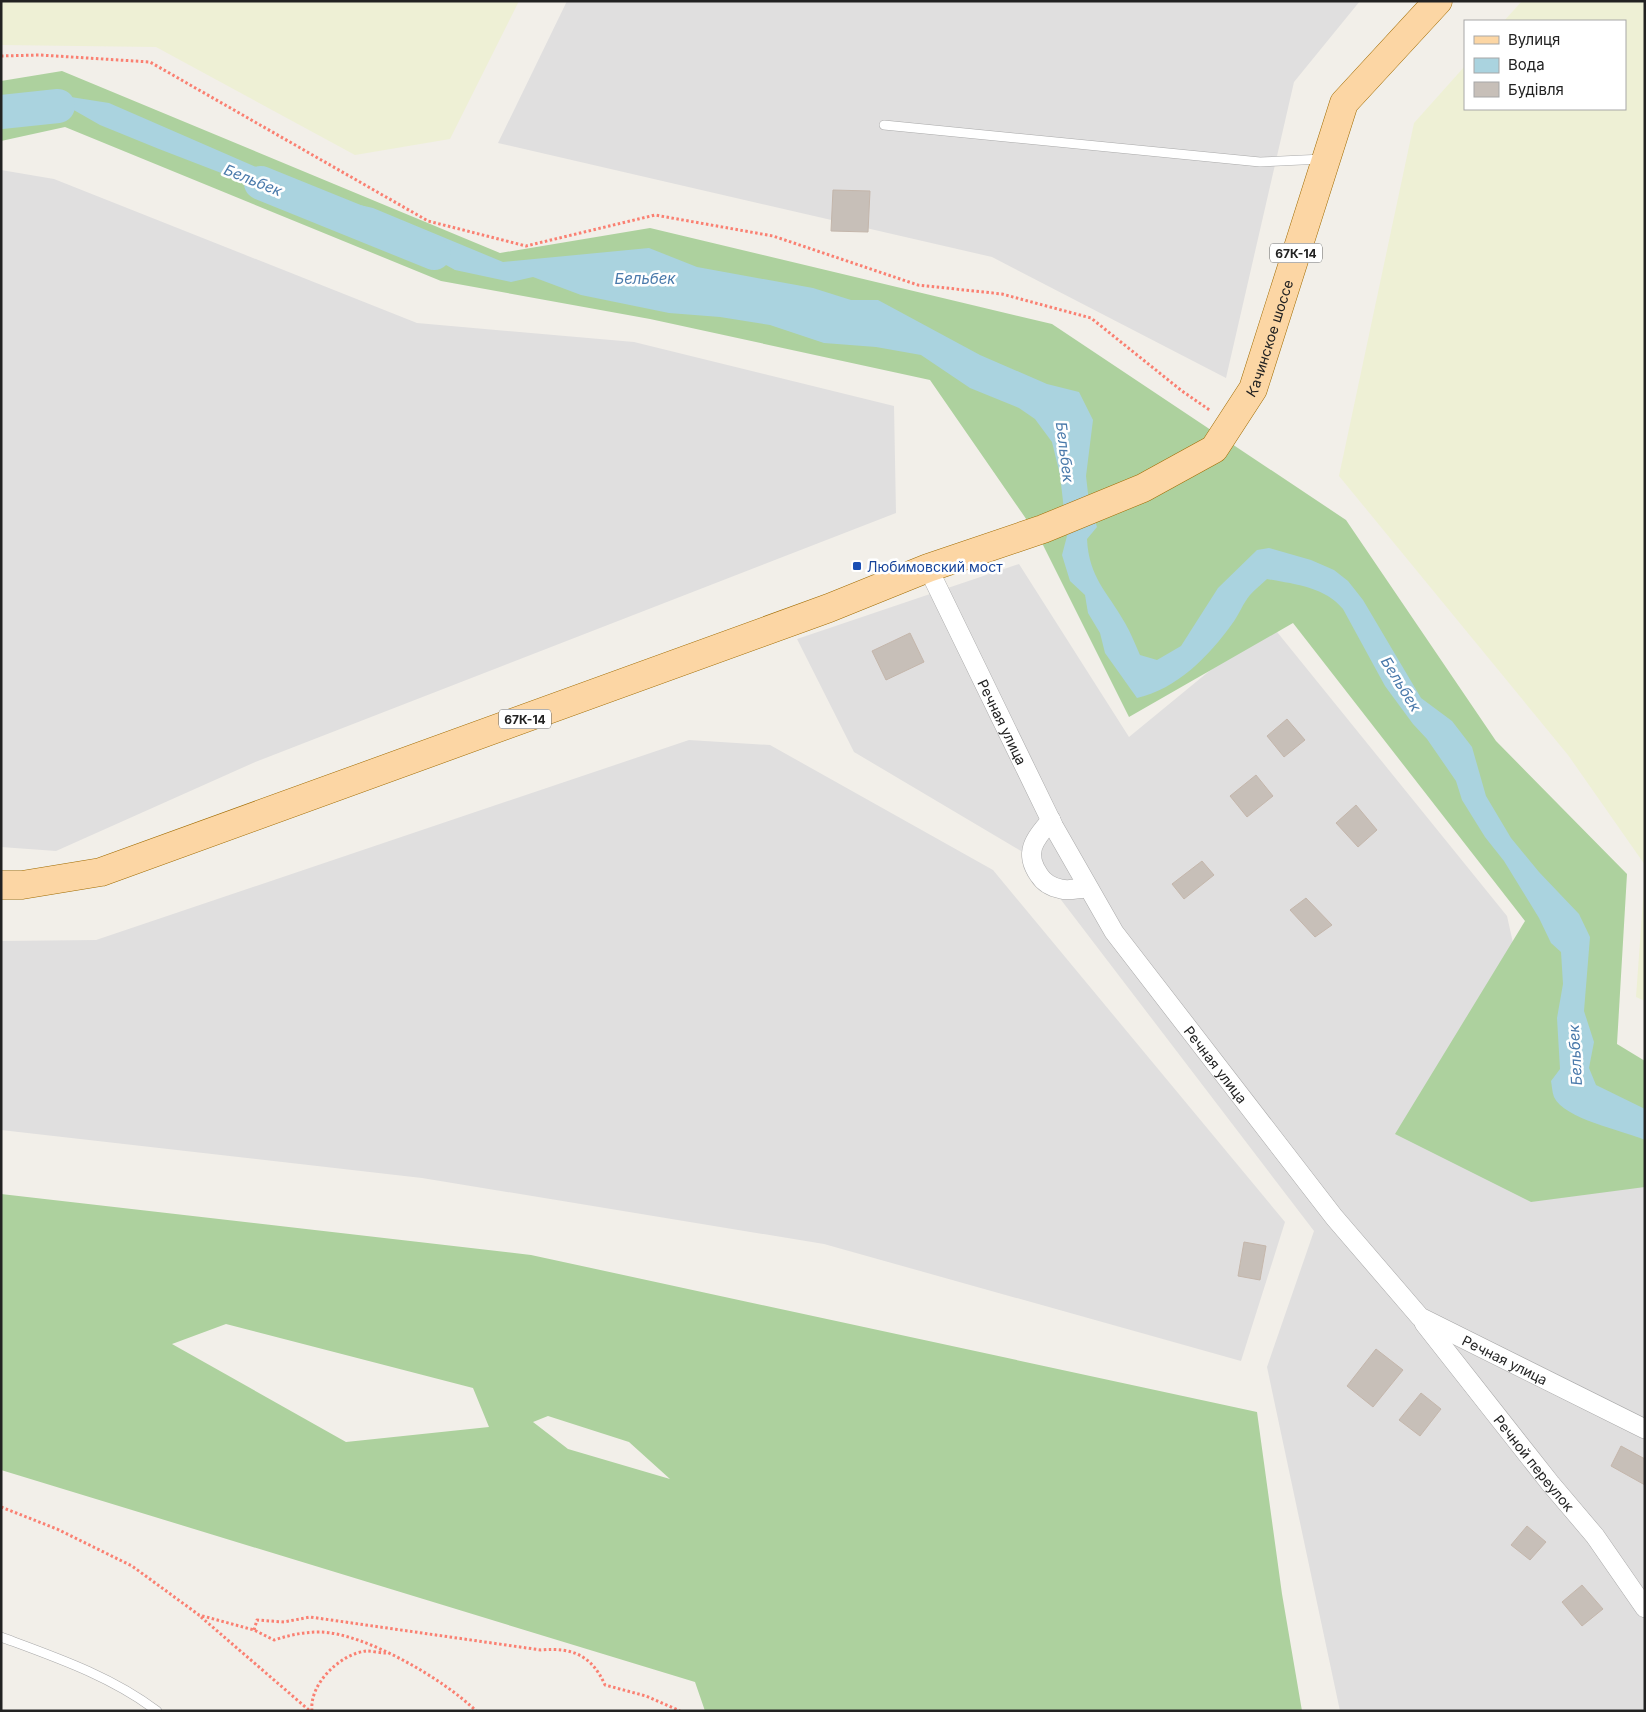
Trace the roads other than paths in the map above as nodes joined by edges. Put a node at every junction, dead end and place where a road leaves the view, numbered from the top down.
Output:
1 (1429, 4) edge
2 (884, 125) dead end
3 (1326, 159) junction
4 (928, 568) junction
5 (1051, 820) junction
6 (1, 885) edge
7 (1088, 888) junction
8 (1420, 1317) junction
9 (1645, 1429) edge
10 (1645, 1608) edge
11 (1, 1637) edge
12 (157, 1711) edge

1 - 3 main road, Качинское шоссе / 67К-14
2 - 3 lane
3 - 4 main road, Качинское шоссе / 67К-14
4 - 5 street, Речная улица
4 - 6 main road, 67К-14
5 - 7 street, Речная улица
5 - 7 street
7 - 8 street, Речная улица
8 - 9 street, Речная улица
8 - 10 street, Речной переулок
11 - 12 lane

